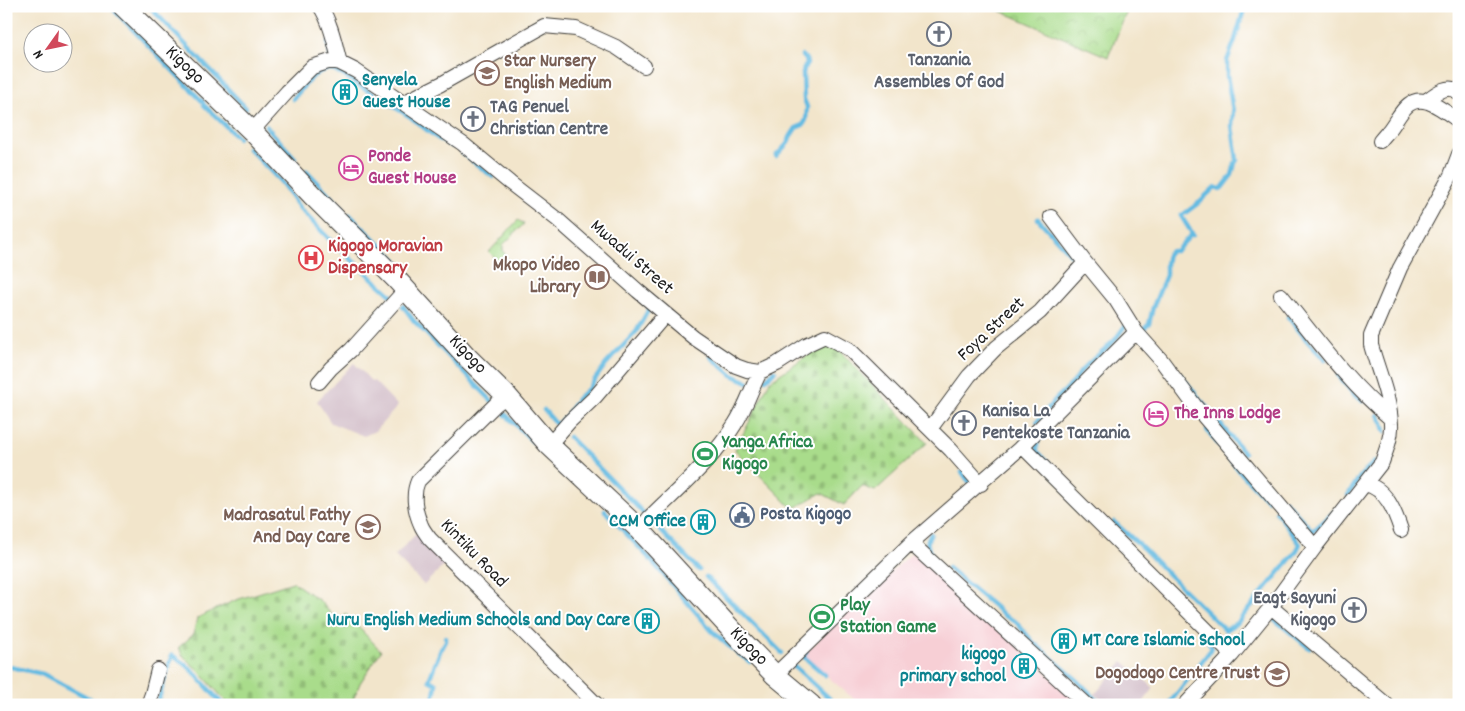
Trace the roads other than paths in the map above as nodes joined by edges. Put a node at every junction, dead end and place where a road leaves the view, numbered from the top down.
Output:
1 (123, 6) edge
2 (325, 8) edge
3 (340, 63) junction
4 (644, 66) dead end
5 (1459, 93) edge
6 (1426, 101) junction
7 (403, 103) junction
8 (1458, 119) edge
9 (252, 131) junction
10 (1380, 141) dead end
11 (1459, 154) edge
12 (1051, 217) dead end
13 (1084, 261) junction
14 (406, 289) junction
15 (1281, 295) dead end
16 (666, 314) junction
17 (1136, 332) junction
18 (760, 372) junction
19 (319, 382) dead end
20 (507, 396) junction
21 (1390, 418) junction
22 (930, 429) junction
23 (549, 445) junction
24 (1022, 446) junction
25 (981, 484) junction
26 (1365, 484) junction
27 (640, 530) junction
28 (1401, 530) dead end
29 (911, 543) junction
30 (1315, 547) junction
31 (1271, 607) junction
32 (1232, 655) junction
33 (158, 670) dead end
34 (775, 674) junction
35 (148, 705) edge
36 (597, 705) edge
37 (811, 705) edge
38 (1087, 705) edge
39 (1185, 705) edge
40 (1387, 705) edge

1 - 9 main road, Kigogo
2 - 3 street
3 - 7 street, Mwadui Street
3 - 9 street
4 - 7 street
5 - 6 street
6 - 8 street
6 - 10 street
7 - 16 street, Mwadui Street
9 - 14 main road, Kigogo
11 - 21 street
12 - 13 street
13 - 17 street
13 - 22 street, Foya Street
14 - 19 street
14 - 20 main road, Kigogo
15 - 21 street
16 - 18 street, Mwadui Street
16 - 23 street
17 - 24 street
17 - 30 street
18 - 22 street
18 - 27 street
20 - 23 main road, Kigogo
20 - 36 street, Kintiku Road
21 - 26 street
22 - 25 street
23 - 27 main road, Kigogo
24 - 25 street
24 - 32 street
25 - 29 street
26 - 28 street
26 - 30 street
27 - 34 main road, Kigogo
29 - 34 street
29 - 38 street
30 - 31 street
31 - 32 street
31 - 40 street
32 - 39 street
33 - 35 street
34 - 37 main road, Kigogo

